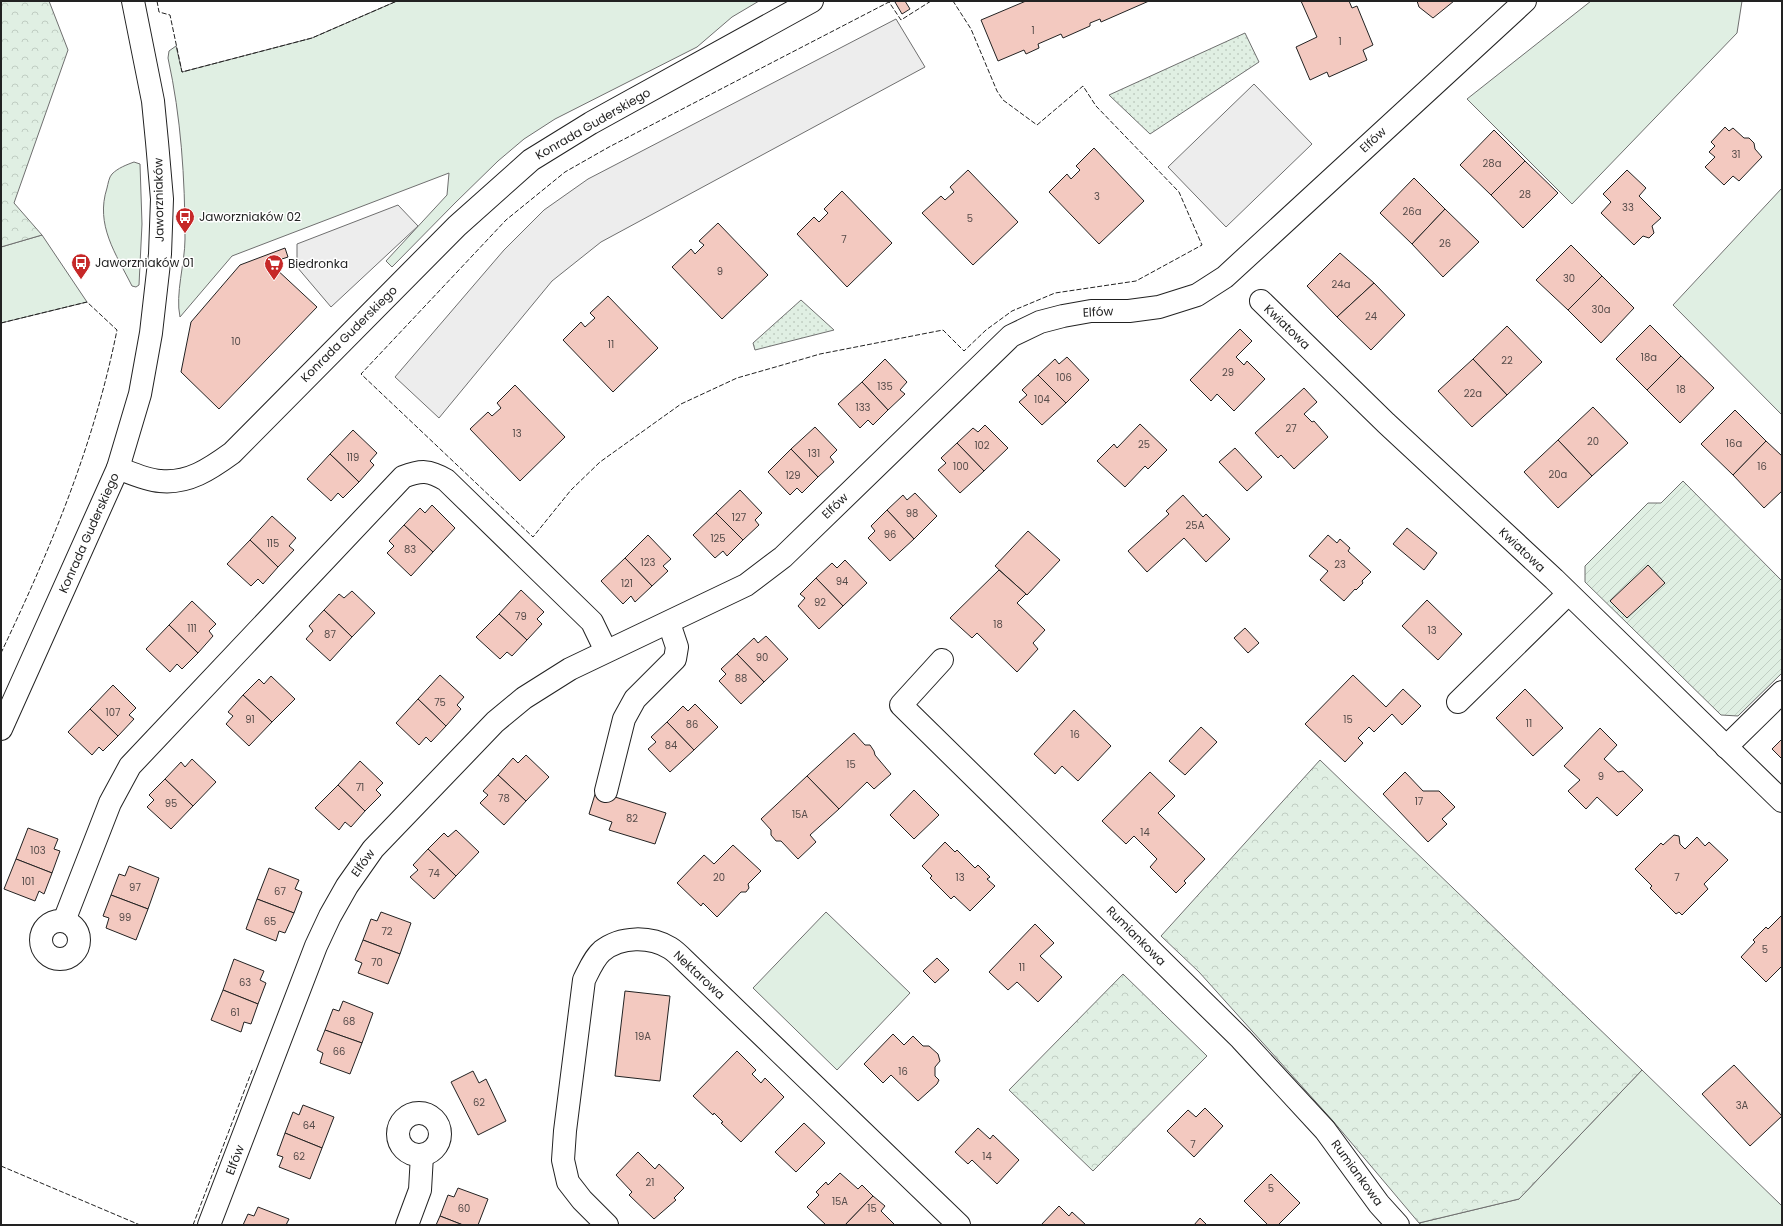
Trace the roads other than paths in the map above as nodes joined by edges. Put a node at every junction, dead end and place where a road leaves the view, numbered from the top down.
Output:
1 (133, 1) edge
2 (812, 1) edge
3 (1525, 1) edge
4 (1260, 301) dead end
5 (118, 468) junction
6 (1568, 594) junction
7 (669, 623) junction
8 (606, 651) junction
9 (942, 660) dead end
10 (1782, 692) edge
11 (1458, 702) dead end
12 (1, 729) edge
13 (1726, 747) junction
14 (606, 791) dead end
15 (1782, 801) edge
16 (64, 921) dead end
17 (422, 1155) dead end
18 (209, 1225) edge
19 (407, 1225) edge
20 (607, 1225) edge
21 (960, 1225) edge
22 (1398, 1225) edge

1 - 5 street, Jaworzniaków
2 - 5 street, Konrada Guderskiego
3 - 7 street, Elfów
4 - 6 street, Kwiatowa
5 - 12 street, Konrada Guderskiego
6 - 11 street
6 - 13 street, Kwiatowa
7 - 8 street, Elfów
7 - 14 street
8 - 16 street
8 - 18 street, Elfów
9 - 22 street, Rumiankowa
10 - 13 street
13 - 15 street, Kwiatowa
17 - 19 street
20 - 21 street, Nektarowa

